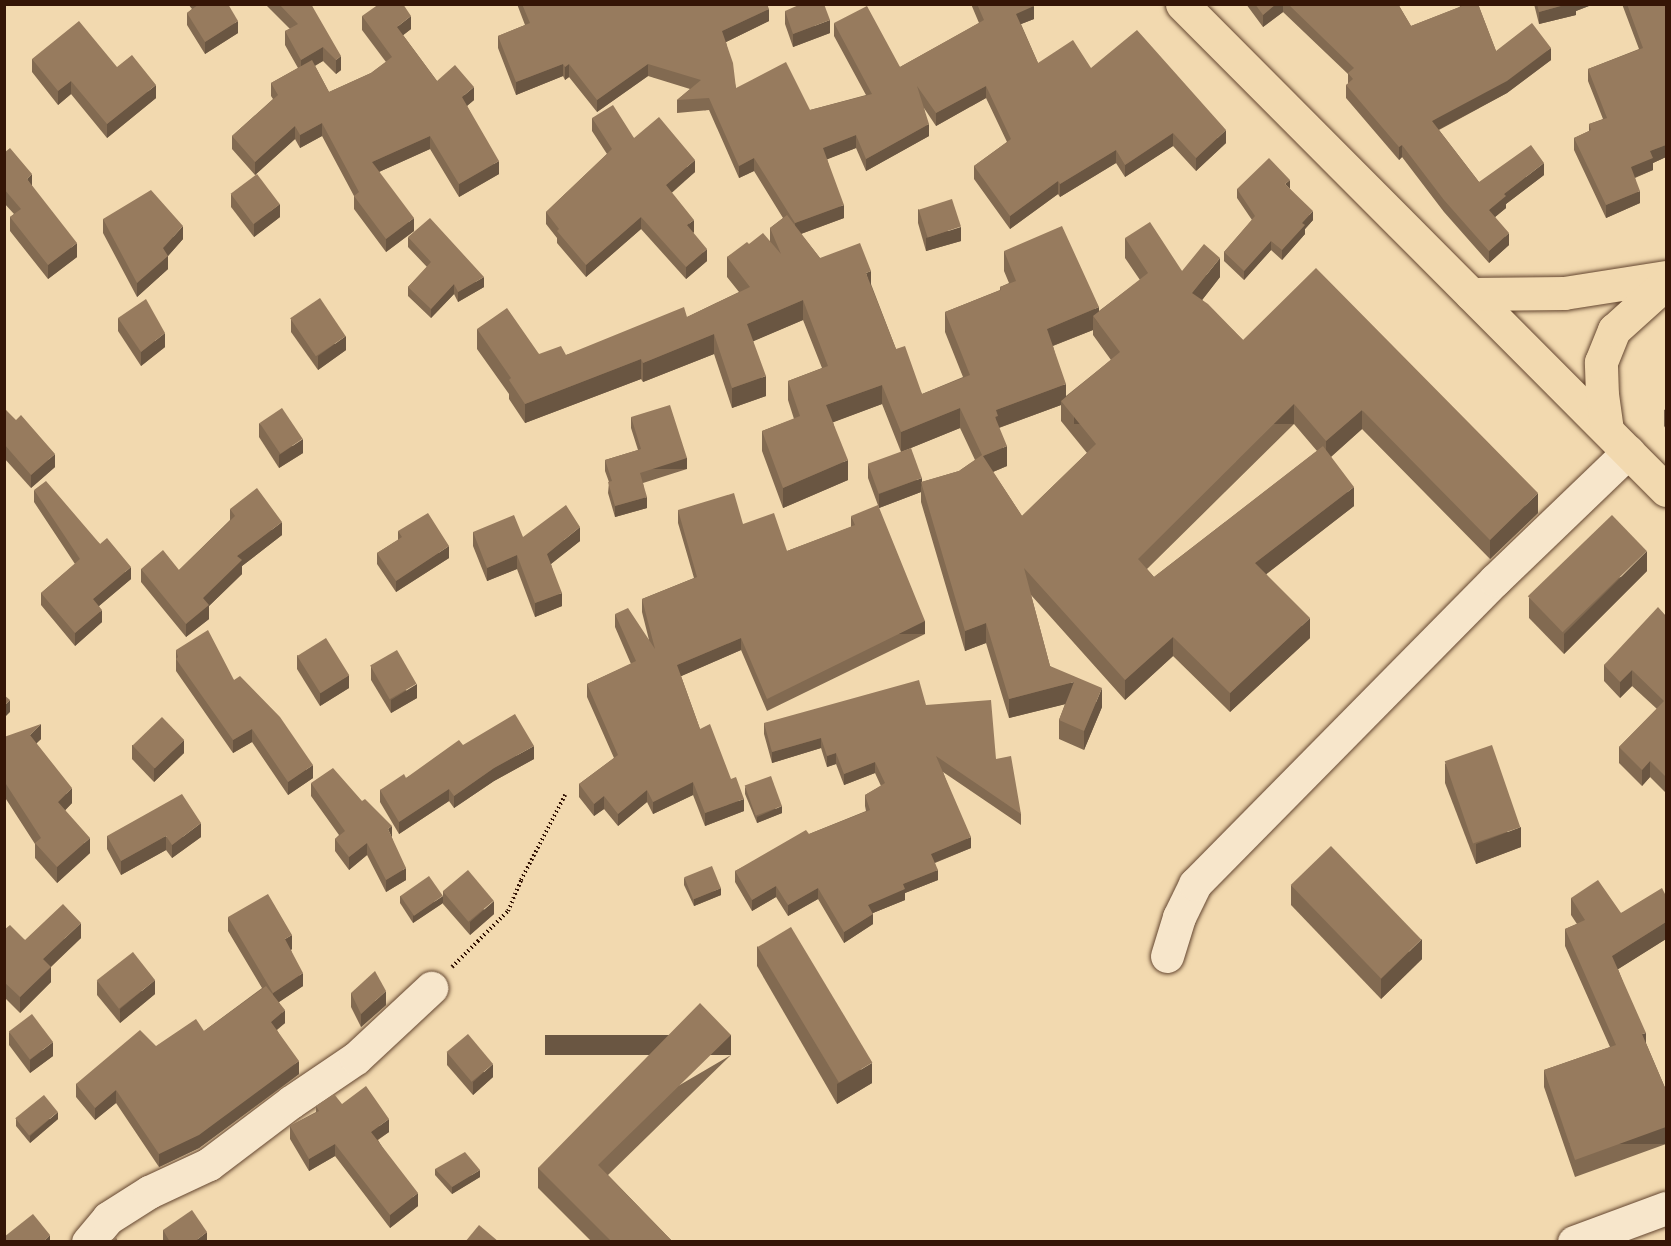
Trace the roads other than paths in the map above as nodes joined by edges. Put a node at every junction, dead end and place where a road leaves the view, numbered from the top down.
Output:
1 (1182, 4) edge
2 (1666, 277) edge
3 (1666, 283) edge
4 (1471, 294) junction
5 (1618, 441) junction
6 (1666, 490) edge
7 (1167, 956) dead end
8 (431, 988) road end
9 (1666, 1208) edge
10 (88, 1242) edge
11 (1574, 1242) edge

1 - 4 main road
2 - 4 main road
3 - 5 main road
4 - 5 main road
5 - 6 main road
5 - 7 street
8 - 10 street
9 - 11 street

